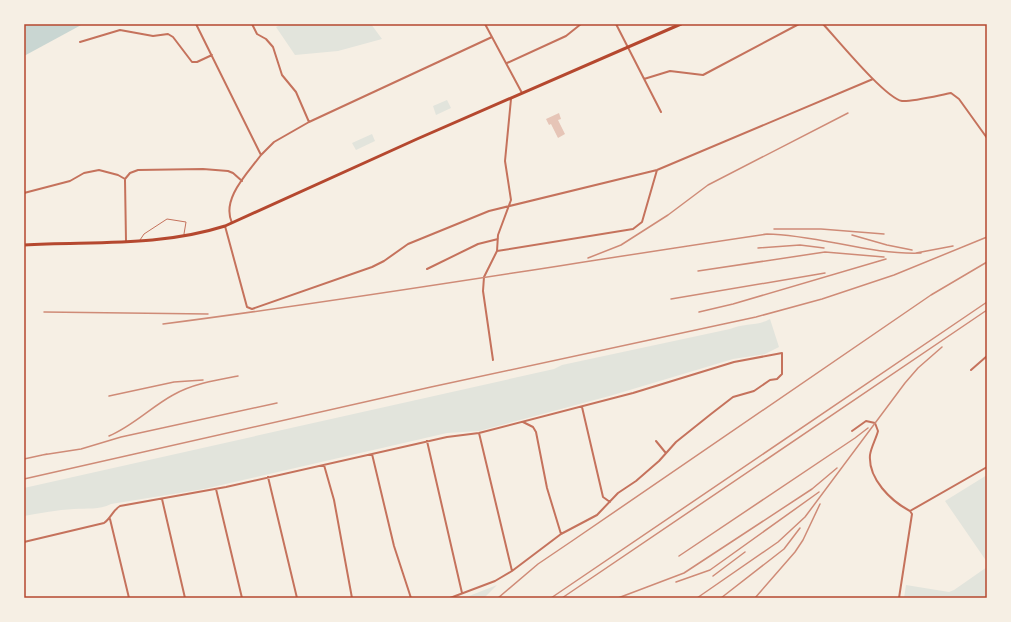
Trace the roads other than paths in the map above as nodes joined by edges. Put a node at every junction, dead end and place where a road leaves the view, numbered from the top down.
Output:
1 (196, 24) edge
2 (252, 24) edge
3 (484, 24) edge
4 (581, 24) edge
5 (616, 24) edge
6 (681, 24) edge
7 (799, 24) edge
8 (823, 24) edge
9 (492, 37) junction
10 (80, 42) dead end
11 (629, 48) junction
12 (212, 55) junction
13 (507, 64) junction
14 (644, 79) junction
15 (873, 79) junction
16 (522, 92) junction
17 (511, 97) junction
18 (661, 112) dead end
19 (309, 122) junction
20 (987, 138) edge
21 (261, 155) junction
22 (657, 170) junction
23 (124, 180) junction
24 (242, 181) junction
25 (24, 193) edge
26 (508, 206) junction
27 (232, 223) junction
28 (225, 226) junction
29 (183, 237) junction
30 (498, 239) junction
31 (126, 242) junction
32 (139, 242) junction
33 (24, 245) edge
34 (497, 251) junction
35 (427, 269) dead end
36 (987, 356) edge
37 (493, 360) dead end
38 (971, 370) dead end
39 (582, 407) junction
40 (523, 422) junction
41 (852, 431) dead end
42 (479, 433) junction
43 (427, 441) junction
44 (656, 441) dead end
45 (665, 452) junction
46 (372, 454) junction
47 (324, 465) junction
48 (987, 467) edge
49 (268, 477) junction
50 (216, 489) junction
51 (162, 499) junction
52 (610, 502) junction
53 (910, 511) junction
54 (110, 519) junction
55 (561, 534) junction
56 (24, 542) edge
57 (512, 571) junction
58 (462, 593) junction
59 (129, 598) edge
60 (185, 598) edge
61 (242, 598) edge
62 (297, 598) edge
63 (352, 598) edge
64 (411, 598) edge
65 (450, 598) edge
66 (899, 598) edge

1 - 12 street
2 - 19 street
3 - 9 street
4 - 13 street
5 - 11 street
6 - 11 main road
7 - 14 street
8 - 15 street
9 - 13 street
9 - 19 street
10 - 12 street
11 - 14 street
11 - 16 main road
12 - 21 street
13 - 16 street
14 - 18 street
15 - 20 street
15 - 22 street
16 - 17 main road
17 - 26 street
17 - 27 main road
19 - 21 street
21 - 24 street
22 - 26 street
22 - 34 street
23 - 24 street
23 - 25 street
23 - 31 street
24 - 27 street
26 - 28 street
26 - 30 street
27 - 28 main road
28 - 29 main road
29 - 32 main road
29 - 32 lane
30 - 34 street
30 - 35 street
31 - 32 main road
31 - 33 main road
34 - 37 street
36 - 38 street
39 - 40 street
39 - 45 street
39 - 52 street
40 - 42 street
40 - 55 street
41 - 53 street
42 - 43 street
42 - 57 street
43 - 46 street
43 - 58 street
44 - 45 street
45 - 52 street
46 - 47 street
46 - 64 street
47 - 49 street
47 - 63 street
48 - 53 street
49 - 50 street
49 - 62 street
50 - 51 street
50 - 61 street
51 - 54 street
51 - 60 street
52 - 55 street
53 - 66 street
54 - 56 street
54 - 59 street
55 - 57 street
57 - 58 street
58 - 65 street

